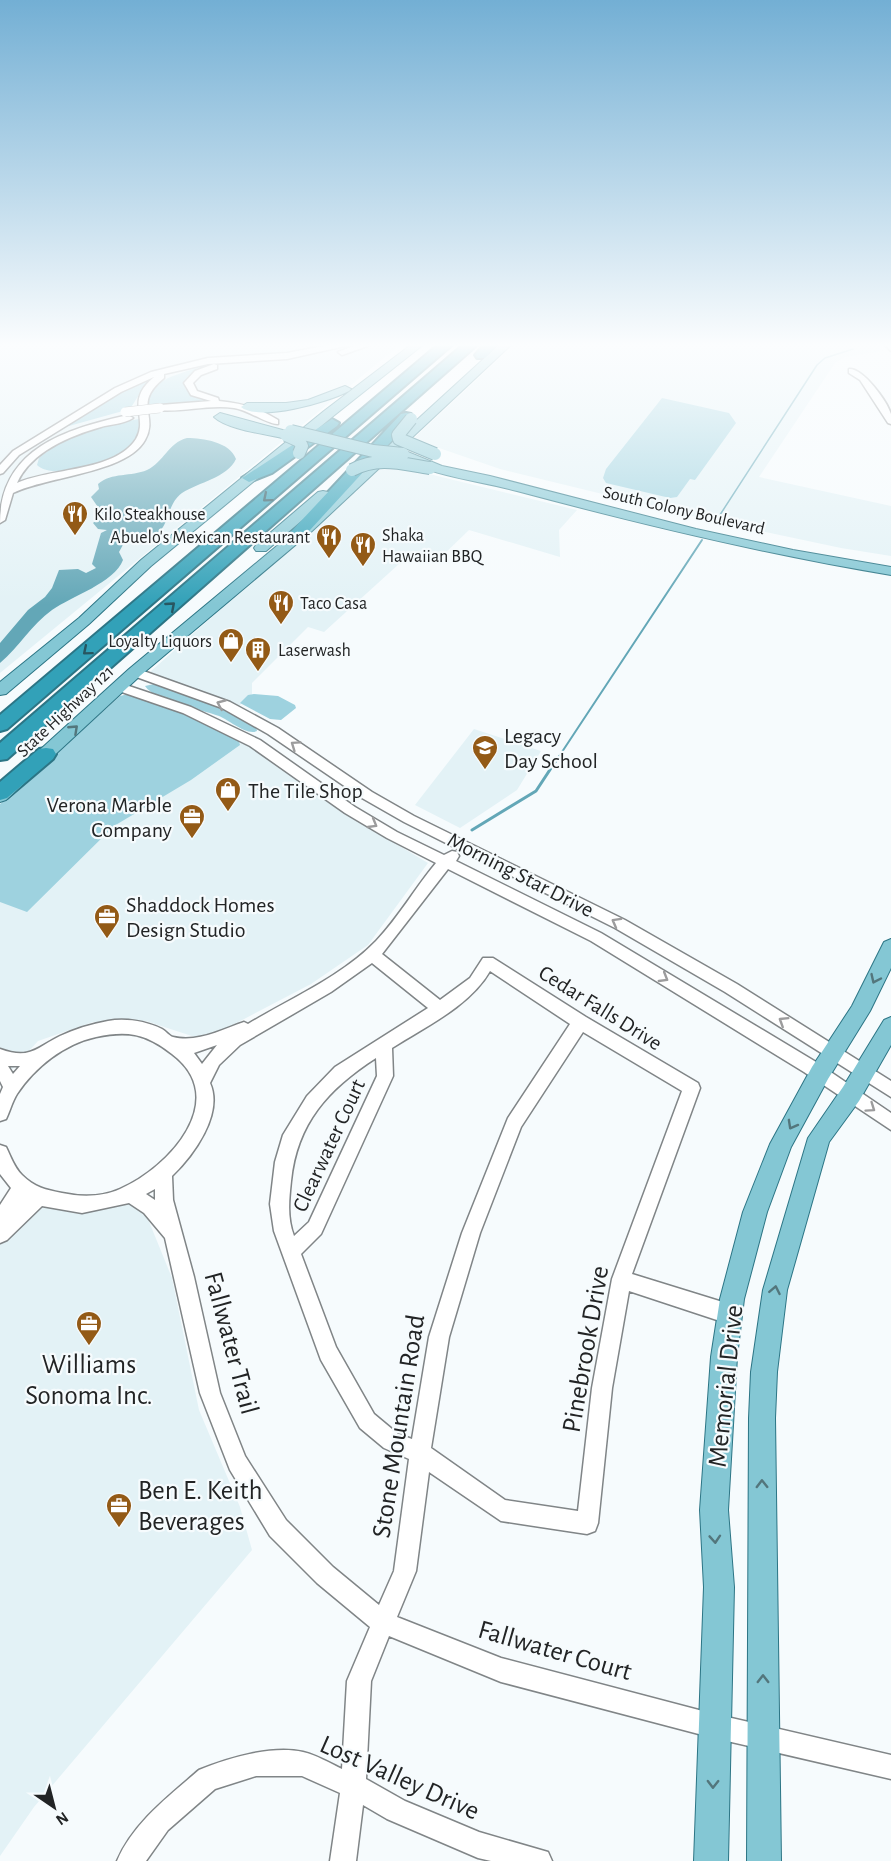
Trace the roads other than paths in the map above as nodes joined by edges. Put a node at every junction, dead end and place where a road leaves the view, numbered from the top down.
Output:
1 (52, 431) edge
2 (66, 431) edge
3 (82, 431) edge
4 (145, 431) edge
5 (293, 431) edge
6 (295, 431) edge
7 (297, 431) edge
8 (307, 431) edge
9 (322, 431) edge
10 (345, 431) edge
11 (372, 431) edge
12 (394, 431) edge
13 (395, 431) edge
14 (401, 431) edge
15 (411, 431) edge
16 (329, 440) junction
17 (362, 443) junction
18 (299, 453) junction
19 (403, 454) junction
20 (440, 455) junction
21 (31, 460) junction
22 (434, 469) junction
23 (352, 470) junction
24 (0, 471) edge
25 (51, 475) junction
26 (0, 477) edge
27 (249, 478) junction
28 (9, 491) junction
29 (574, 497) junction
30 (0, 520) edge
31 (293, 538) junction
32 (812, 553) junction
33 (891, 561) edge
34 (891, 571) edge
35 (84, 621) junction
36 (154, 657) junction
37 (135, 672) junction
38 (120, 687) junction
39 (0, 690) edge
40 (0, 725) edge
41 (0, 754) edge
42 (46, 754) joint
43 (0, 794) edge
44 (462, 845) junction
45 (446, 861) junction
46 (891, 947) edge
47 (371, 954) junction
48 (440, 1009) junction
49 (580, 1022) junction
50 (258, 1025) junction
51 (891, 1026) edge
52 (176, 1043) junction
53 (384, 1046) junction
54 (833, 1052) junction
55 (0, 1056) edge
56 (37, 1059) junction
57 (0, 1067) edge
58 (864, 1071) junction
59 (820, 1073) junction
60 (203, 1081) junction
61 (12, 1086) junction
62 (692, 1088) joint
63 (891, 1090) edge
64 (851, 1094) junction
65 (0, 1114) edge
66 (891, 1122) edge
67 (0, 1153) edge
68 (163, 1175) junction
69 (22, 1186) junction
70 (131, 1194) junction
71 (39, 1197) junction
72 (0, 1221) edge
73 (0, 1234) edge
74 (172, 1235) junction
75 (290, 1252) junction
76 (621, 1279) junction
77 (729, 1314) junction
78 (420, 1454) junction
79 (382, 1622) junction
80 (714, 1726) junction
81 (764, 1738) junction
82 (891, 1767) edge
83 (353, 1786) junction
84 (130, 1861) edge
85 (343, 1861) edge
86 (539, 1861) edge
87 (711, 1861) edge
88 (764, 1861) edge

1 - 24 street
2 - 26 street
3 - 21 street
4 - 25 street
5 - 18 main road, bridge
6 - 16 main road, South Colony Boulevard, bridge
7 - 17 main road, South Colony Boulevard
8 - 27 main road
9 - 27 highway
10 -> 40 highway
41 -> 11 highway
12 - 31 highway
13 - 17 main road, bridge
14 - 20 main road, bridge
15 - 31 main road, State Highway 121
16 - 17 main road, South Colony Boulevard, bridge
16 - 18 main road, bridge
17 - 19 main road, South Colony Boulevard, bridge
17 - 23 main road, bridge
18 - 35 main road
19 - 20 main road, South Colony Boulevard, bridge
19 - 22 main road, South Colony Boulevard, bridge
20 - 29 main road, South Colony Boulevard
21 - 25 street
21 - 28 street
22 - 23 main road, bridge
22 - 29 main road, South Colony Boulevard
23 - 36 main road
25 - 28 street
27 - 35 main road
28 - 30 street
29 - 32 main road, South Colony Boulevard
31 - 36 main road, State Highway 121
32 - 33 main road, South Colony Boulevard
32 - 34 main road, South Colony Boulevard
35 - 39 main road
36 - 37 main road, State Highway 121
37 - 38 main road, State Highway 121
44 -> 37 street, Morning Star Drive
42 -> 38 main road, State Highway 121
38 -> 45 street, Morning Star Drive
42 - 43 highway
44 - 45 street
54 -> 44 street, Morning Star Drive
45 - 47 street
45 -> 59 street, Morning Star Drive
46 -> 54 main road, Memorial Drive
47 - 48 street
47 - 50 street
48 - 49 street, Cedar Falls Drive
48 - 53 street
49 - 62 street, Cedar Falls Drive
49 - 78 street, Stone Mountain Road
50 - 52 street
50 - 60 street
51 - 58 main road, Memorial Drive
52 - 56 street
52 - 60 street
53 - 75 street, Clearwater Court
53 - 75 street
54 - 58 street, Morning Star Drive
54 - 59 main road, Memorial Drive
55 - 56 street
56 - 61 street
57 - 61 street
58 - 63 street, Morning Star Drive
58 - 64 main road, Memorial Drive
59 - 64 street, Morning Star Drive
59 -> 77 main road, Memorial Drive
60 - 68 street
61 - 65 street
62 - 76 street, Pinebrook Drive
64 -> 66 street, Morning Star Drive
81 -> 64 main road, Memorial Drive
67 - 69 street
68 - 70 street
68 - 74 street, Fallwater Trail
69 - 71 street
69 - 72 street
70 - 71 street
70 - 74 street, Fallwater Trail
71 - 73 street
74 - 79 street, Fallwater Trail
75 - 78 street
76 - 77 street
76 - 78 street, Pinebrook Drive
77 -> 80 main road, Memorial Drive
78 - 79 street, Stone Mountain Road
79 - 80 street, Fallwater Court
79 - 83 street, Stone Mountain Road
80 - 81 street, Fallwater Court
80 -> 87 main road, Memorial Drive
81 - 82 street, Fallwater Court
81 - 88 main road, Memorial Drive
83 - 84 street, Lost Valley Drive
83 - 85 street, Stone Mountain Road
83 - 86 street, Lost Valley Drive

